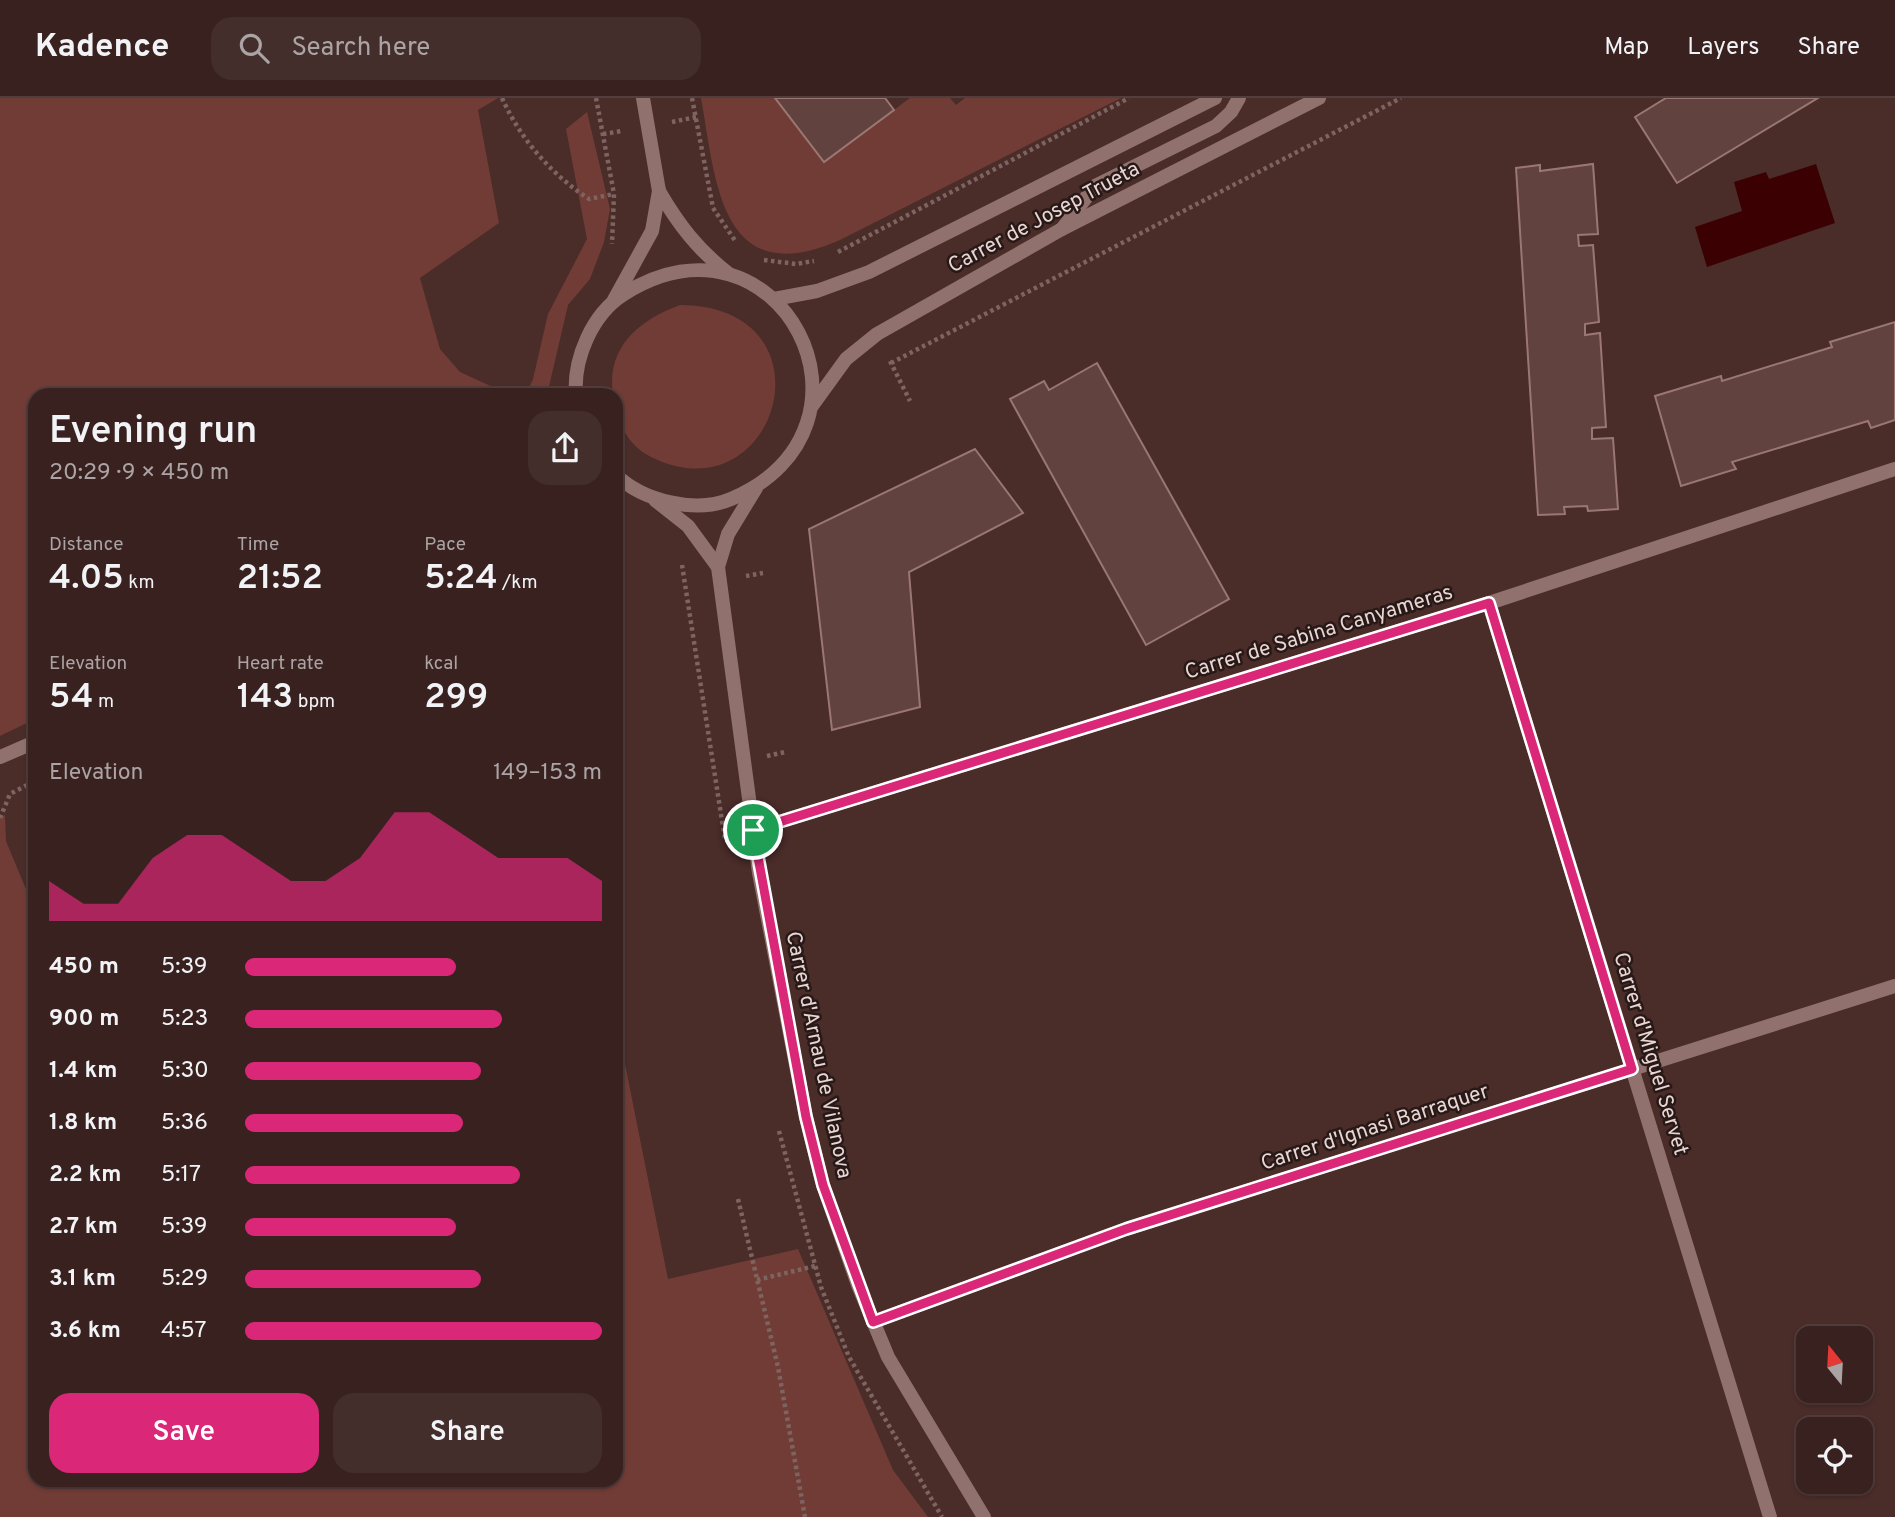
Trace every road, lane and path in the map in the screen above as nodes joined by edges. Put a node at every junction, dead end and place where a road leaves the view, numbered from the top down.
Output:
1 (502, 98) edge
2 (596, 98) edge
3 (643, 98) edge
4 (1129, 98) edge
5 (1215, 98) edge
6 (1239, 98) edge
7 (1401, 98) edge
8 (694, 99) edge
9 (1312, 99) edge
10 (659, 191) junction
11 (614, 194) junction
12 (1062, 229) junction
13 (741, 248) dead end
14 (609, 252) dead end
15 (831, 256) dead end
16 (758, 257) dead end
17 (825, 260) dead end
18 (729, 274) junction
19 (774, 299) junction
20 (614, 300) junction
21 (891, 363) dead end
22 (577, 388) edge
23 (812, 406) junction
24 (1895, 469) edge
25 (623, 481) edge
26 (756, 488) junction
27 (653, 498) junction
28 (718, 567) junction
29 (1489, 603) junction
30 (28, 746) edge
31 (28, 746) edge
32 (0, 757) edge
33 (0, 764) edge
34 (28, 785) edge
35 (0, 818) edge
36 (753, 830) junction
37 (1895, 986) edge
38 (1632, 1069) junction
39 (738, 1199) dead end
40 (815, 1266) dead end
41 (757, 1280) junction
42 (873, 1322) junction
43 (805, 1517) edge
44 (984, 1517) edge
45 (1770, 1517) edge

1 - 11 path
2 - 11 path
3 - 10 street
4 - 15 path
5 - 19 street, Carrer de Josep Trueta
6 - 12 street
7 - 21 path
8 - 13 path
9 - 12 street, Carrer de Josep Trueta
10 - 18 street
10 - 20 street
11 - 14 path
12 - 23 street, Carrer de Josep Trueta
16 - 17 path
18 - 19 street
18 - 20 street
19 - 23 street
20 - 22 street
23 - 26 street
24 - 29 street, Carrer de Sabina Canyameras
25 - 27 street
26 - 27 street
26 - 28 street, Carrer d'Arnau de Vilanova
27 - 28 street, Carrer d'Arnau de Vilanova
28 - 36 street, Carrer d'Arnau de Vilanova
29 - 36 street, Carrer de Sabina Canyameras
29 - 38 street, Carrer d'Miguel Servet
30 - 32 street
31 - 33 street
34 - 35 path
36 - 42 street, Carrer d'Arnau de Vilanova
37 - 38 street, Carrer d'Ignasi Barraquer
38 - 42 street, Carrer d'Ignasi Barraquer
38 - 45 street, Carrer d'Miguel Servet
39 - 41 path
40 - 41 path
41 - 43 path
42 - 44 street, Carrer d'Arnau de Vilanova

